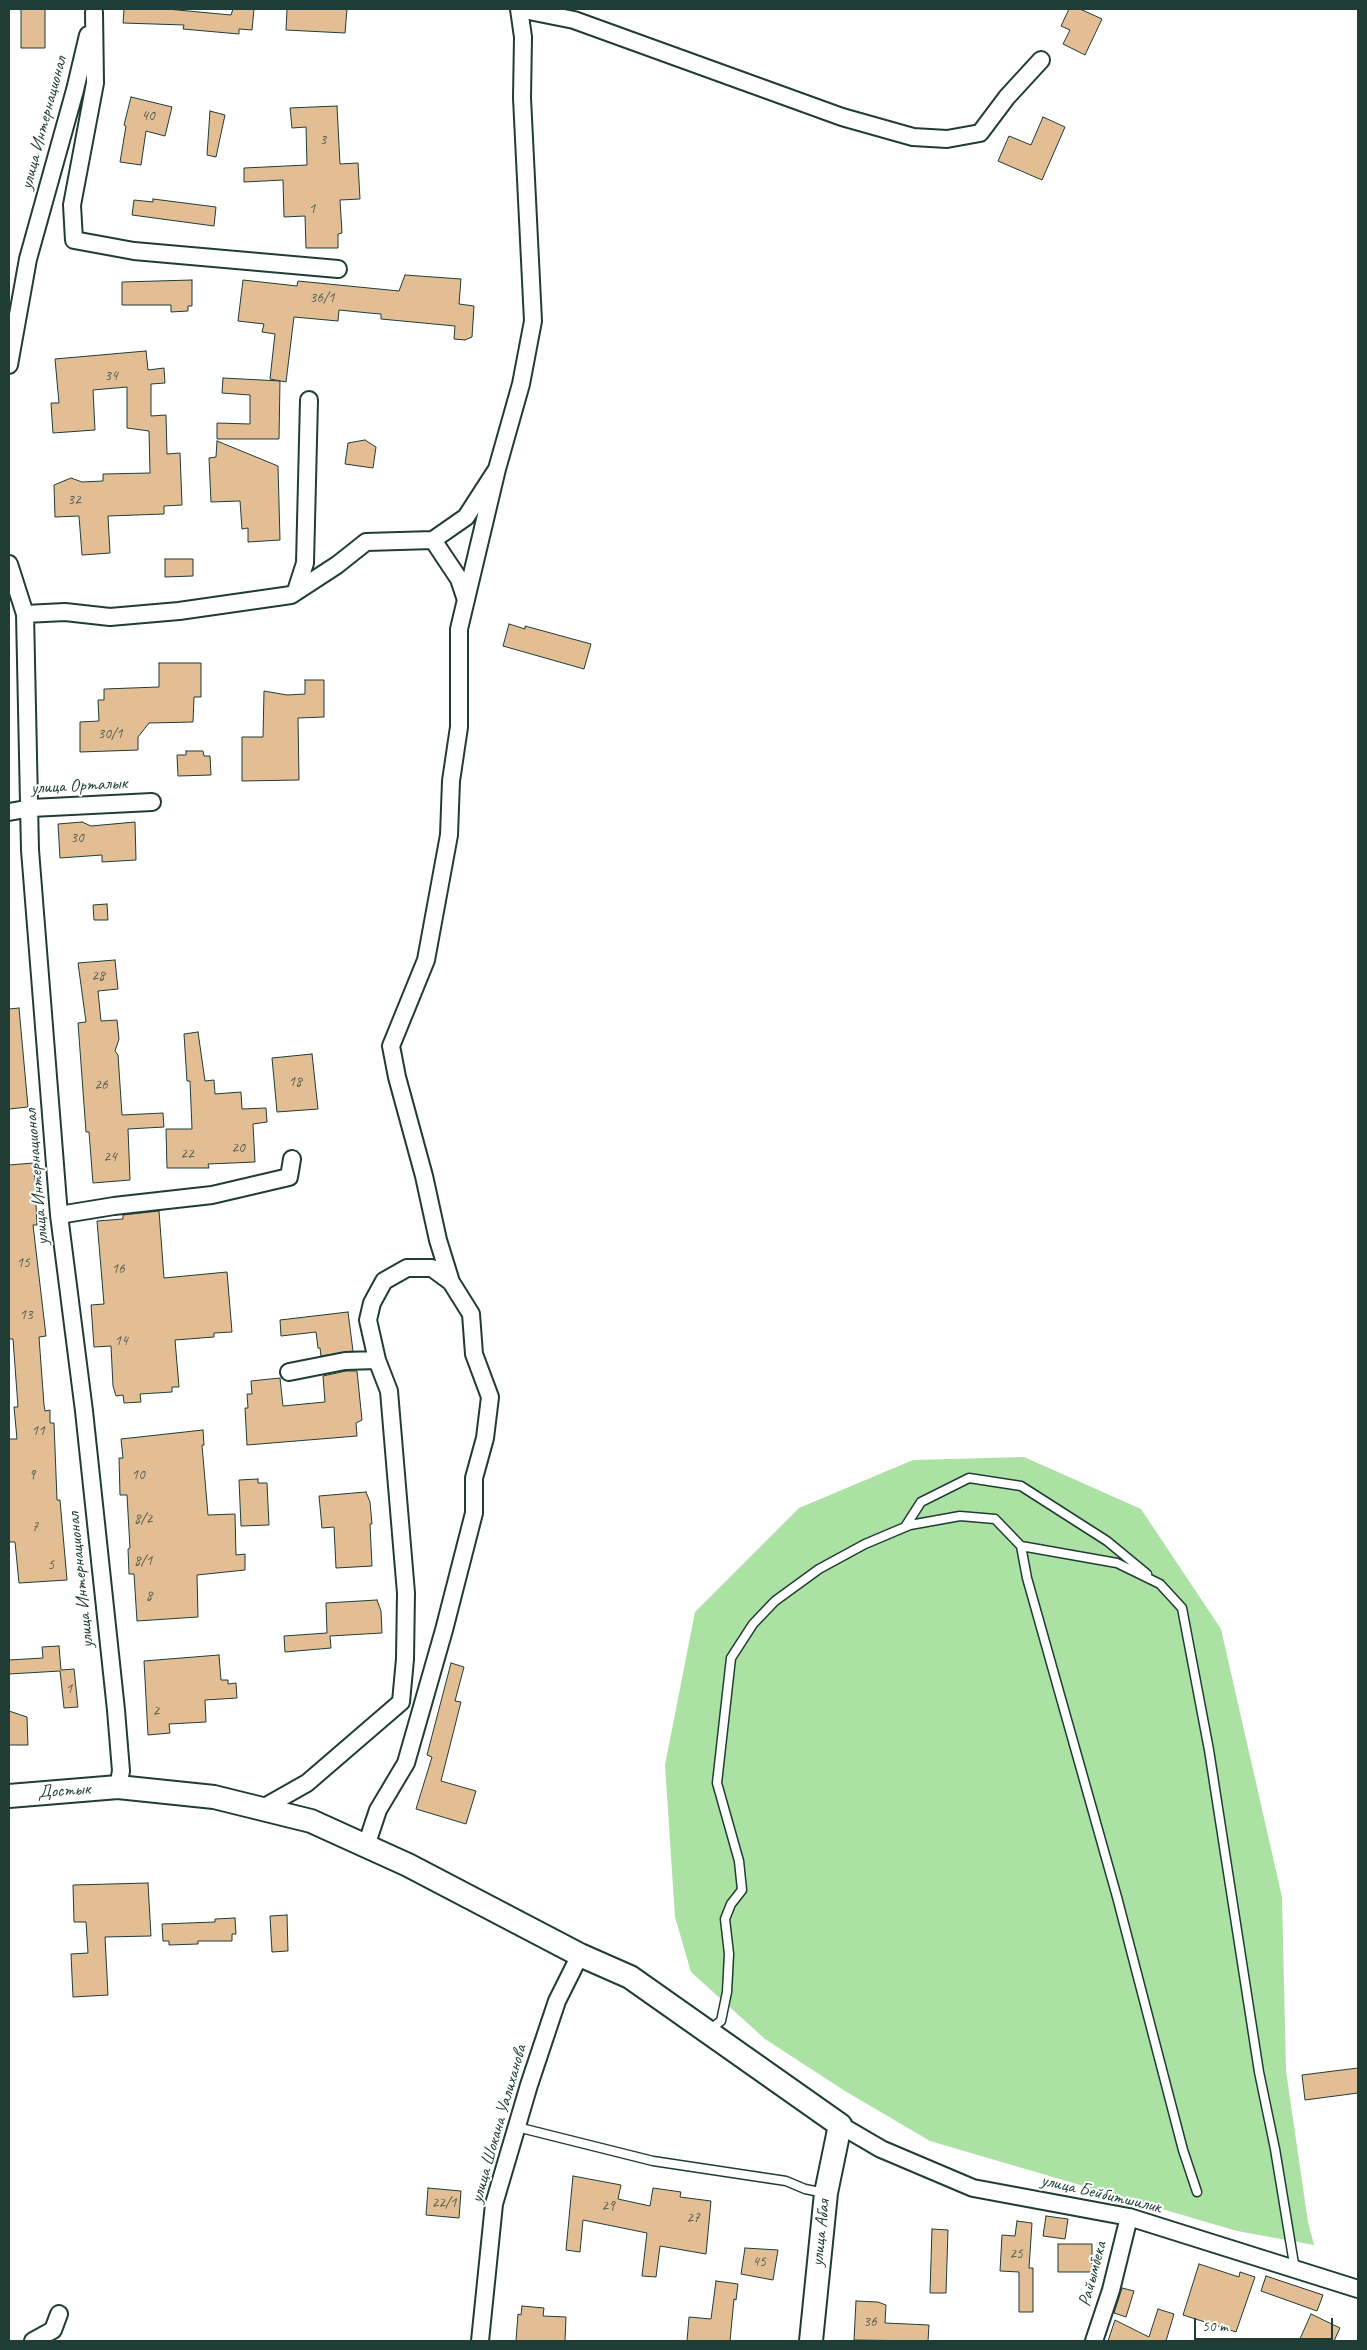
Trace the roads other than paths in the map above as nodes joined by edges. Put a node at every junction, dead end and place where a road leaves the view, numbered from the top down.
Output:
1 (519, 9) edge
2 (94, 11) edge
3 (1041, 60) dead end
4 (338, 268) dead end
5 (9, 365) edge
6 (309, 400) dead end
7 (497, 469) junction
8 (433, 540) junction
9 (9, 564) edge
10 (296, 592) junction
11 (466, 600) junction
12 (25, 614) junction
13 (152, 802) dead end
14 (31, 808) junction
15 (9, 812) edge
16 (292, 1159) dead end
17 (59, 1215) junction
18 (451, 1282) junction
19 (377, 1360) junction
20 (289, 1372) dead end
21 (905, 1527) junction
22 (1021, 1546) junction
23 (1156, 1582) junction
24 (118, 1787) junction
25 (9, 1796) edge
26 (261, 1809) junction
27 (366, 1846) junction
28 (580, 1955) junction
29 (707, 2031) junction
30 (840, 2126) junction
31 (517, 2127) junction
32 (1197, 2192) dead end
33 (826, 2193) junction
34 (1129, 2217) junction
35 (1296, 2270) junction
36 (1358, 2289) edge
37 (59, 2314) dead end
38 (33, 2341) edge
39 (480, 2341) edge
40 (811, 2341) edge
41 (1094, 2341) edge

1 - 3 street
1 - 7 street
2 - 4 street
2 - 5 street, улица Интернационал
6 - 10 street
7 - 8 street
7 - 11 street
8 - 10 street
8 - 11 street
9 - 12 street, улица Интернационал
10 - 12 street
11 - 18 street
12 - 14 street, улица Интернационал
13 - 14 street, улица Орталык
14 - 15 street, улица Орталык
14 - 17 street, улица Интернационал
16 - 17 street
17 - 24 street, улица Интернационал
18 - 19 street
18 - 27 street
19 - 20 street
19 - 26 street
21 - 22 lane
21 - 23 lane
21 - 29 lane
22 - 23 lane
22 - 32 lane
23 - 35 lane
24 - 25 street, Достык
24 - 26 street, Достык
26 - 27 street, Достык
27 - 28 street, Достык
28 - 29 street, Достык
28 - 31 street, улица Шокана Уалиханова
29 - 30 street, Достык
30 - 33 street, улица Абая
30 - 34 street, улица Бейбитшилик
31 - 33 lane
31 - 39 street, улица Шокана Уалиханова
33 - 40 street, улица Абая
34 - 35 street, улица Бейбитшилик
34 - 41 street, Райымбека
35 - 36 street, улица Бейбитшилик
37 - 38 street

